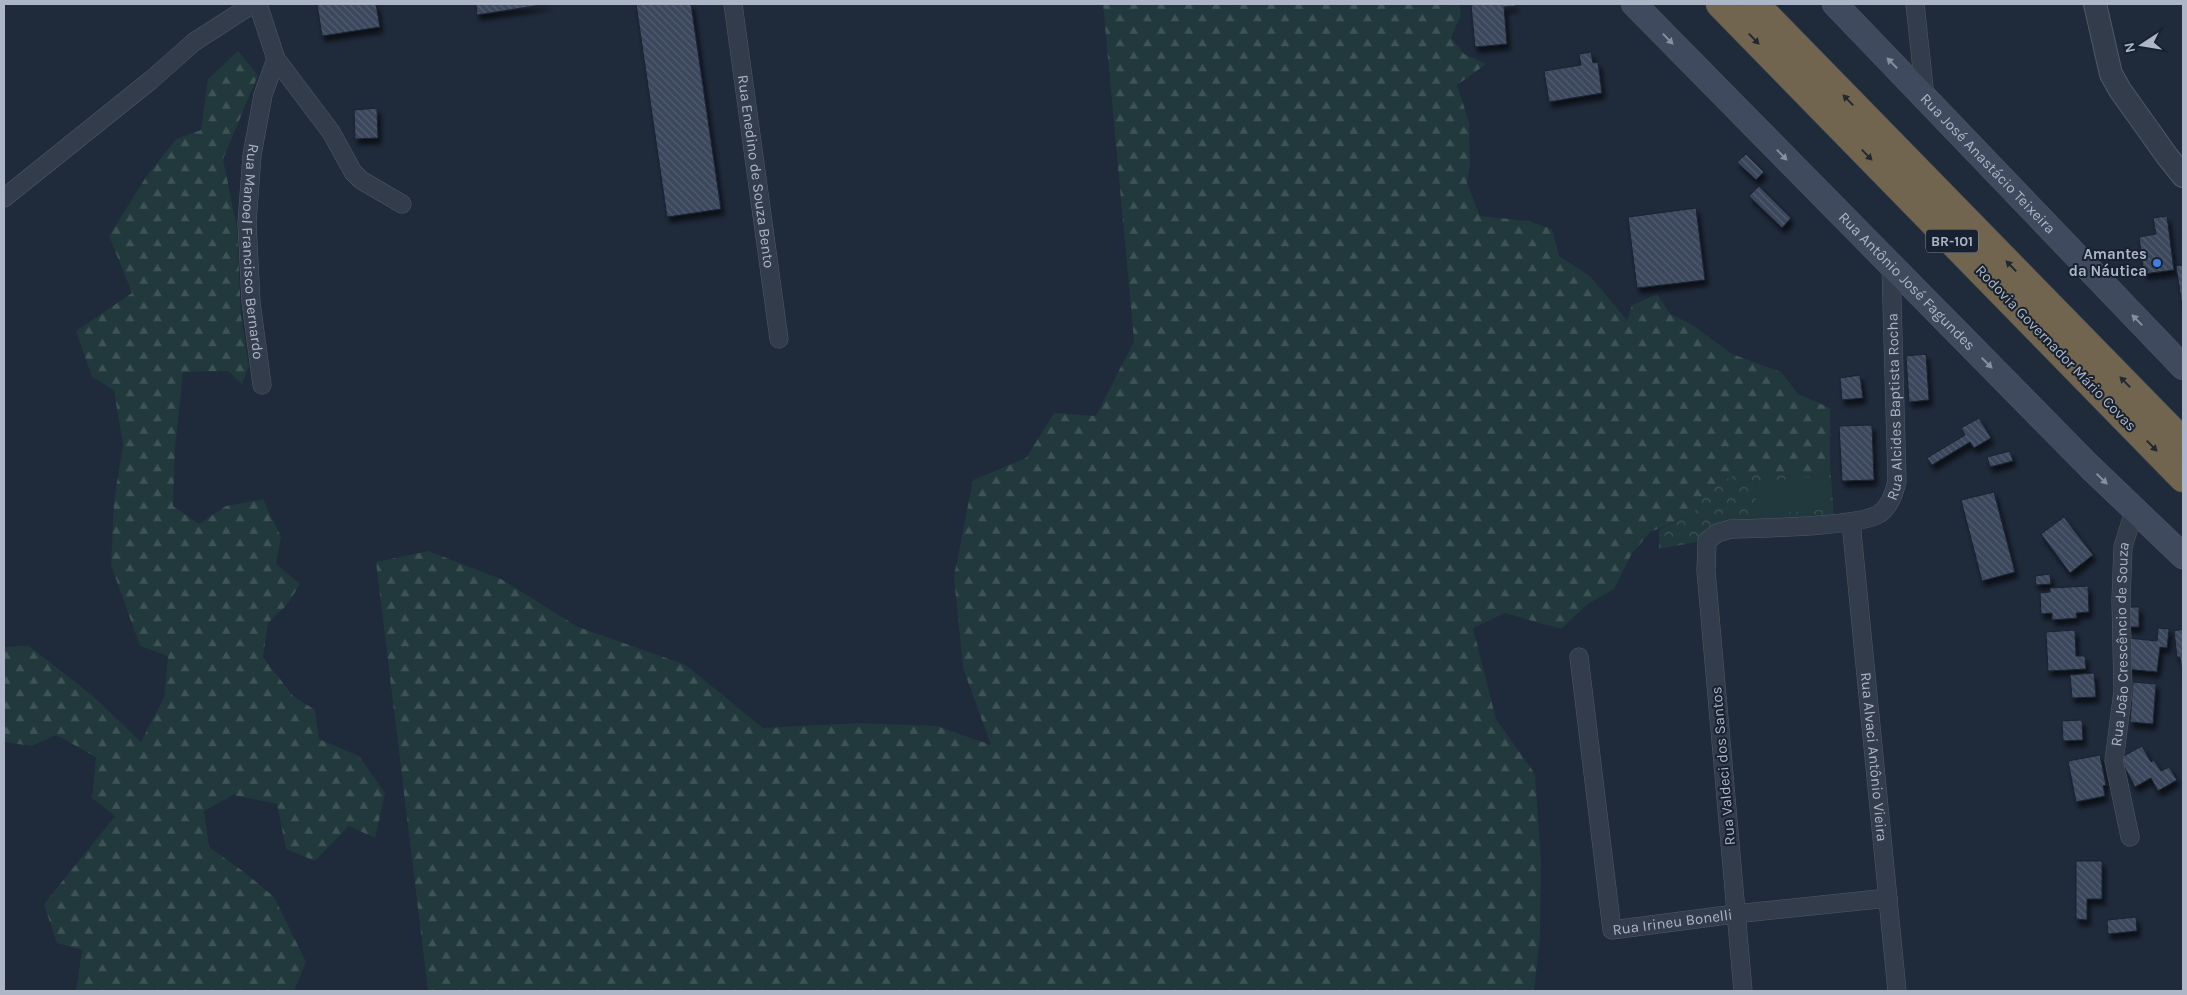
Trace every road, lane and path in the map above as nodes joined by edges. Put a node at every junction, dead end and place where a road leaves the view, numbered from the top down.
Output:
1 (253, 4) edge
2 (258, 4) edge
3 (733, 4) edge
4 (1634, 4) edge
5 (1720, 4) edge
6 (1755, 4) edge
7 (1835, 4) edge
8 (1915, 4) edge
9 (2095, 4) edge
10 (276, 59) junction
11 (1925, 97) junction
12 (2183, 176) edge
13 (4, 198) edge
14 (402, 204) dead end
15 (1892, 266) junction
16 (779, 339) dead end
17 (2183, 367) edge
18 (262, 385) dead end
19 (2183, 442) edge
20 (2183, 478) edge
21 (2134, 511) junction
22 (1851, 522) junction
23 (1707, 541) joint
24 (2183, 556) edge
25 (1579, 657) dead end
26 (2130, 837) dead end
27 (1888, 898) junction
28 (1735, 914) junction
29 (1744, 991) edge
30 (1897, 991) edge

1 - 13 street
2 - 10 street
3 - 16 street, Rua Enedino de Souza Bento
4 -> 15 main road, Rua Antônio José Fagundes
5 -> 20 highway, Rodovia Governador Mário Covas / BR-101
19 -> 6 highway, Rodovia Governador Mário Covas / BR-101
11 -> 7 main road, Rua José Anastácio Teixeira
8 - 11 street
9 - 12 street
10 - 14 street
10 - 18 street, Rua Manoel Francisco Bernardo
17 -> 11 main road, Rua José Anastácio Teixeira
15 -> 21 main road, Rua Antônio José Fagundes
15 - 22 street, Rua Alcides Baptista Rocha
21 - 24 main road, Rua Antônio José Fagundes
21 - 26 street, Rua João Crescêncio de Souza
22 - 23 street, Rua Alcides Baptista Rocha
22 - 27 street, Rua Alvaci Antônio Vieira
23 - 28 street, Rua Valdeci dos Santos
25 - 28 street, Rua Irineu Bonelli
27 - 28 street, Rua Irineu Bonelli
27 - 30 street, Rua Alvaci Antônio Vieira
28 - 29 street, Rua Valdeci dos Santos

